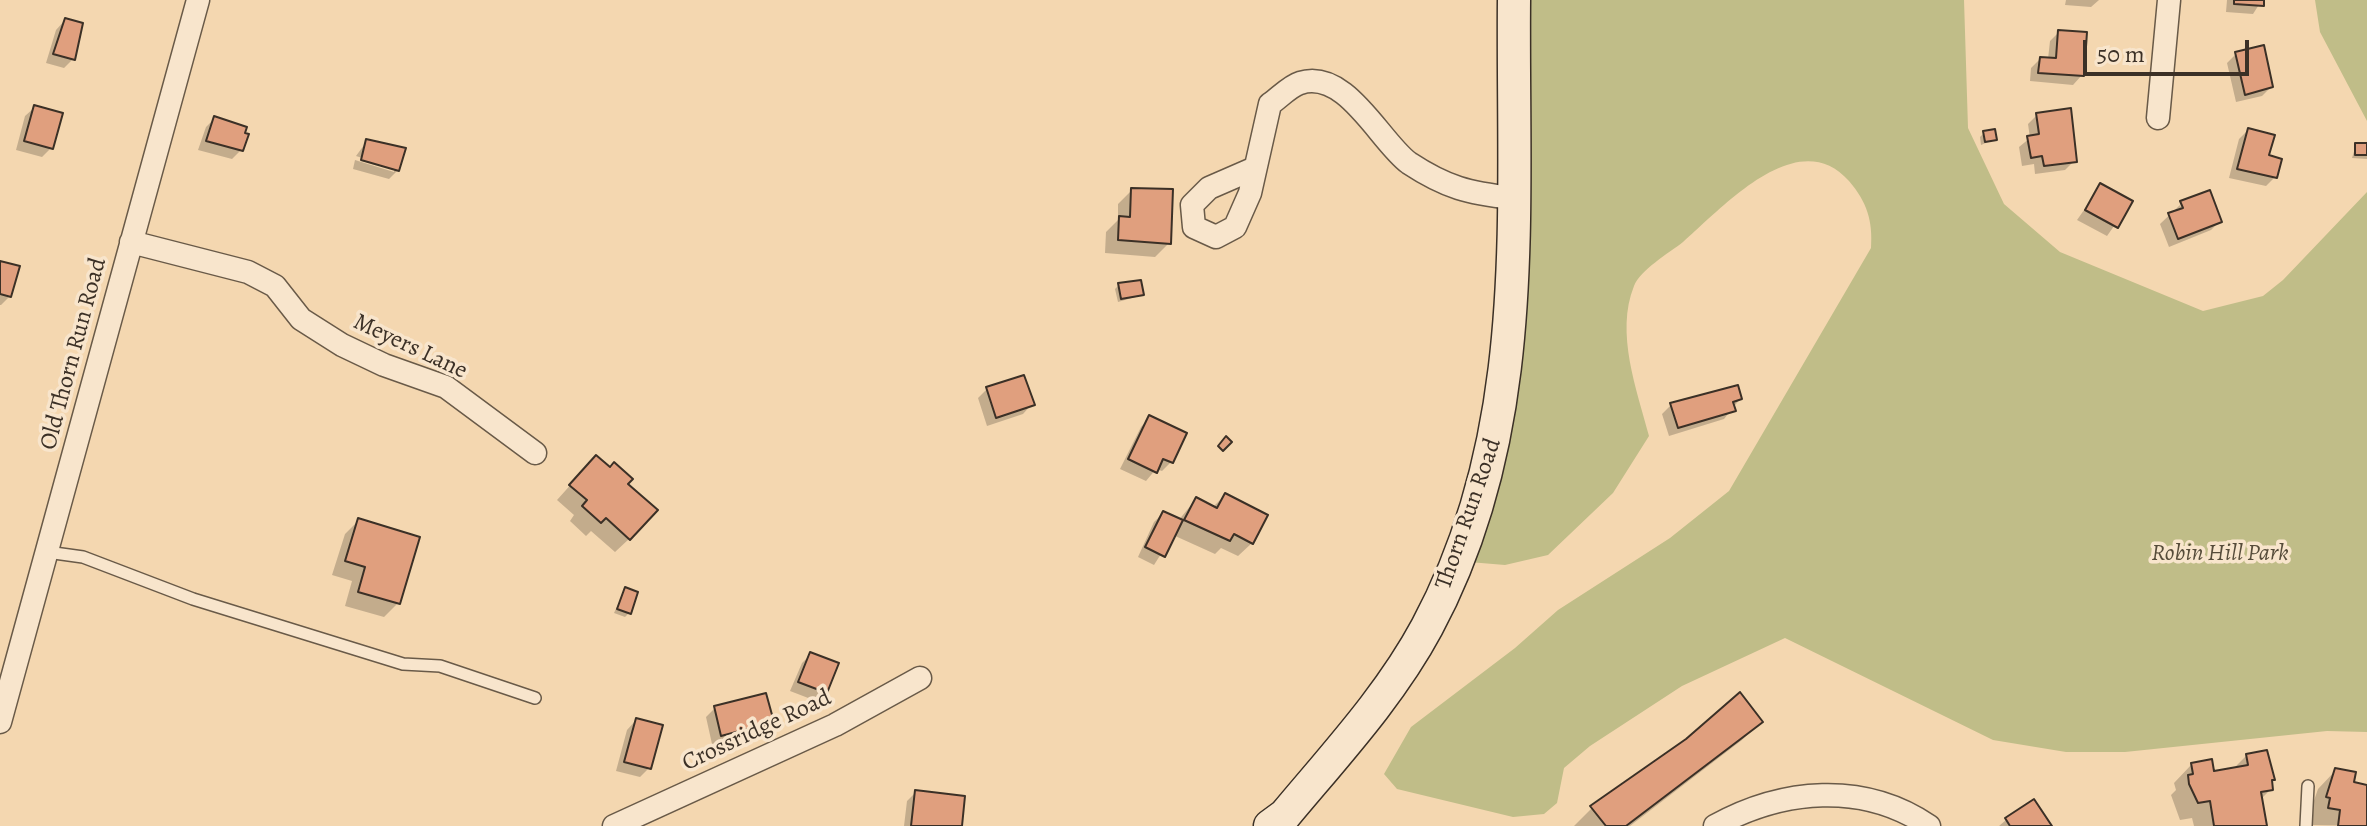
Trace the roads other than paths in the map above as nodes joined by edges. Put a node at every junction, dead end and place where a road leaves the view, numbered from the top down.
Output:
1 (198, 0) edge
2 (1514, 0) edge
3 (2169, 0) edge
4 (2158, 118) dead end
5 (1255, 168) dead end
6 (1512, 198) junction
7 (131, 242) junction
8 (535, 453) dead end
9 (47, 552) junction
10 (920, 678) dead end
11 (535, 698) dead end
12 (0, 722) edge
13 (2308, 786) dead end
14 (1284, 822) edge
15 (614, 826) edge
16 (1715, 826) edge
17 (1929, 826) edge
18 (2306, 826) edge

1 - 7 street, Old Thorn Run Road
2 - 6 street, Thorn Run Road
3 - 4 street
5 - 6 street
6 - 14 street, Thorn Run Road
7 - 8 street, Meyers Lane
7 - 9 street, Old Thorn Run Road
9 - 11 lane
9 - 12 street, Old Thorn Run Road
10 - 15 street, Crossridge Road
13 - 18 lane
16 - 17 street

